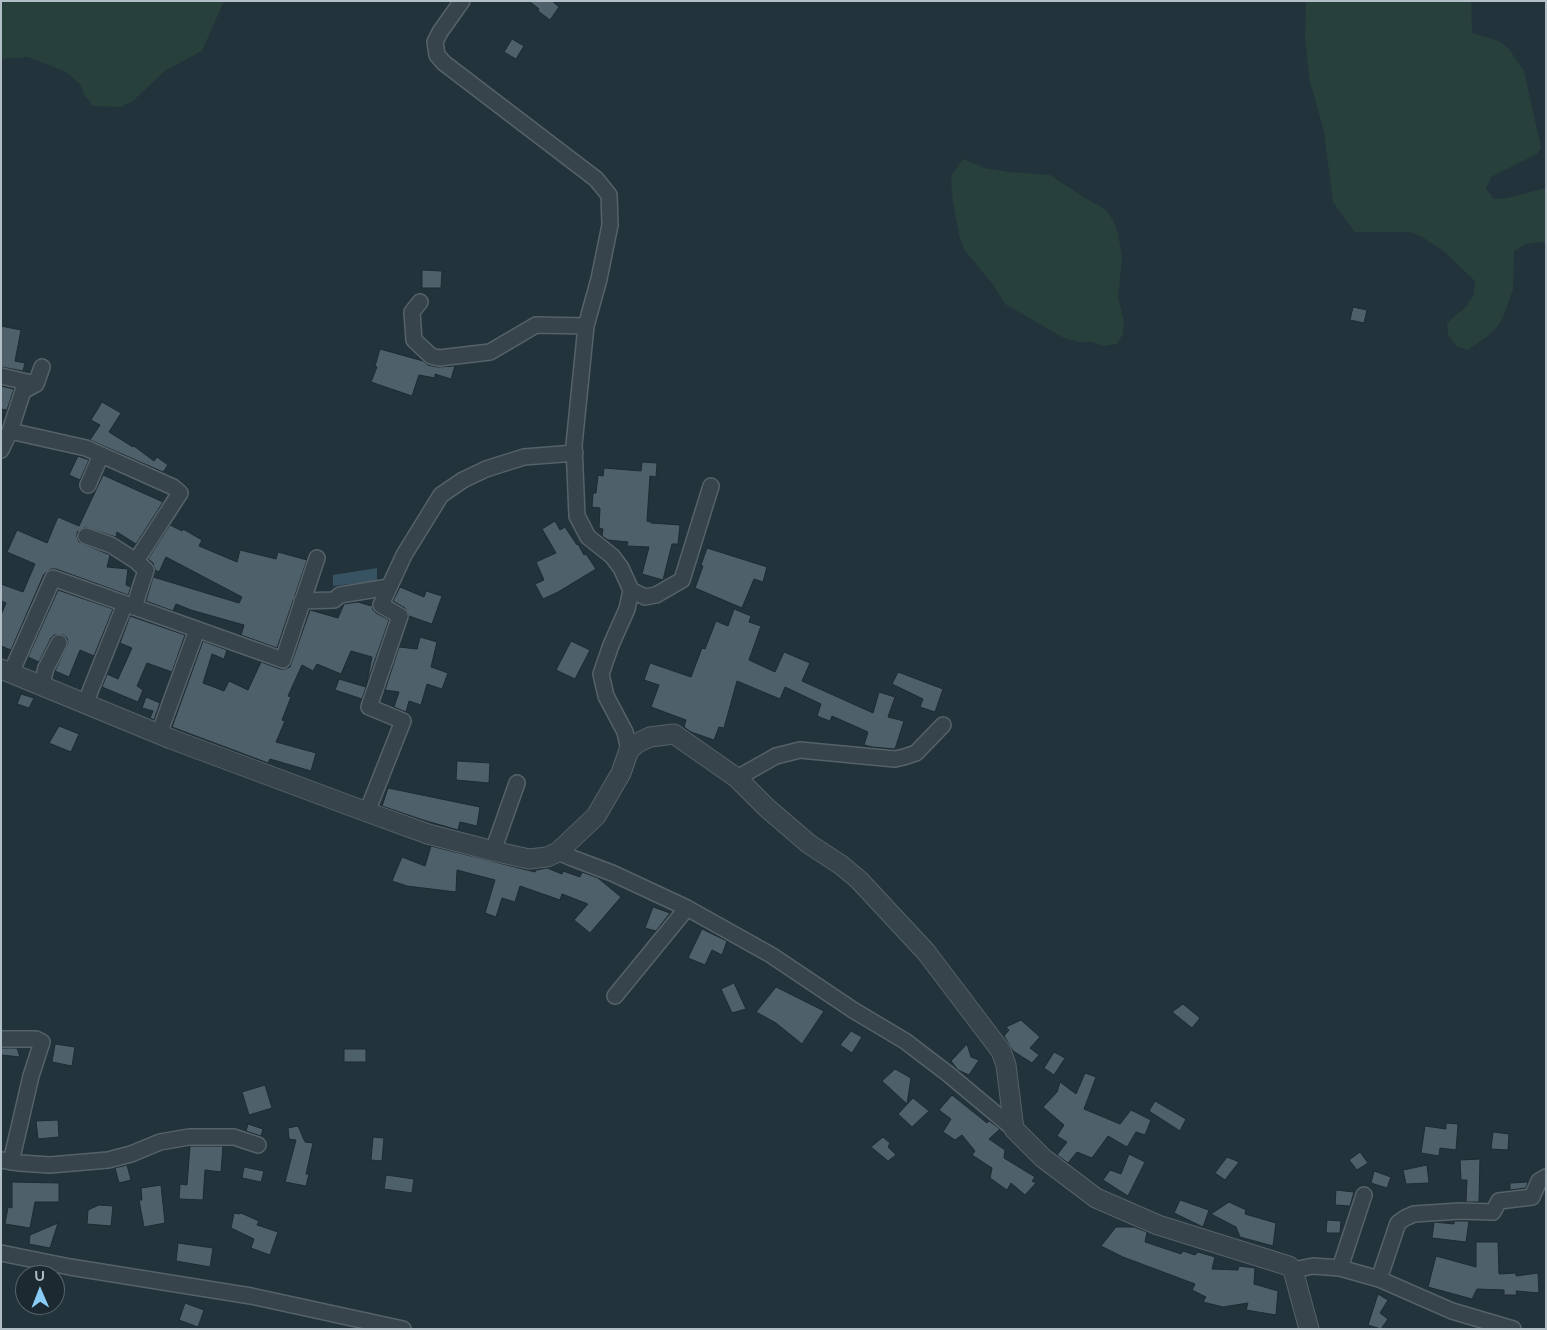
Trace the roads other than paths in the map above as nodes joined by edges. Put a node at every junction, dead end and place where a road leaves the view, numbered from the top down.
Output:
1 (462, 1) edge
2 (420, 302) dead end
3 (586, 326) junction
4 (42, 367) dead end
5 (1, 376) edge
6 (36, 384) junction
7 (10, 431) junction
8 (1, 450) edge
9 (574, 453) junction
10 (101, 455) junction
11 (88, 485) dead end
12 (711, 486) dead end
13 (86, 536) dead end
14 (317, 558) dead end
15 (136, 561) junction
16 (389, 587) junction
17 (631, 590) junction
18 (302, 601) junction
19 (130, 605) junction
20 (197, 630) junction
21 (59, 643) dead end
22 (4, 672) edge
23 (42, 686) junction
24 (85, 704) junction
25 (944, 725) dead end
26 (159, 734) junction
27 (629, 750) junction
28 (737, 778) junction
29 (517, 783) dead end
30 (367, 812) junction
31 (493, 851) junction
32 (558, 852) junction
33 (687, 908) junction
34 (615, 996) dead end
35 (1, 1039) edge
36 (1014, 1129) junction
37 (258, 1145) dead end
38 (6, 1161) edge
39 (1546, 1177) edge
40 (1364, 1195) dead end
41 (1, 1254) edge
42 (1340, 1268) junction
43 (1293, 1270) junction
44 (1379, 1279) junction
45 (403, 1329) edge
46 (1310, 1329) edge
47 (1512, 1329) edge

1 - 3 street
2 - 3 street
3 - 9 street
4 - 6 street
5 - 6 street
6 - 7 street
7 - 8 street
7 - 10 street
9 - 16 street
9 - 17 street
10 - 11 street
10 - 15 street
12 - 17 street
13 - 15 street
14 - 18 street
15 - 19 street
16 - 18 street
16 - 30 street
17 - 27 street
18 - 20 street
19 - 20 street
19 - 22 street
19 - 24 street
20 - 26 street
21 - 23 street
22 - 23 street
23 - 24 street
24 - 26 street
25 - 28 street
26 - 30 street
27 - 28 street
27 - 32 street
28 - 36 street
29 - 31 street
30 - 31 street
31 - 32 street
32 - 33 street
33 - 34 street
33 - 36 street
35 - 38 street
36 - 43 street
37 - 38 street
39 - 44 street
40 - 42 street
41 - 45 street
42 - 43 street
42 - 44 street
43 - 46 street
44 - 47 street

